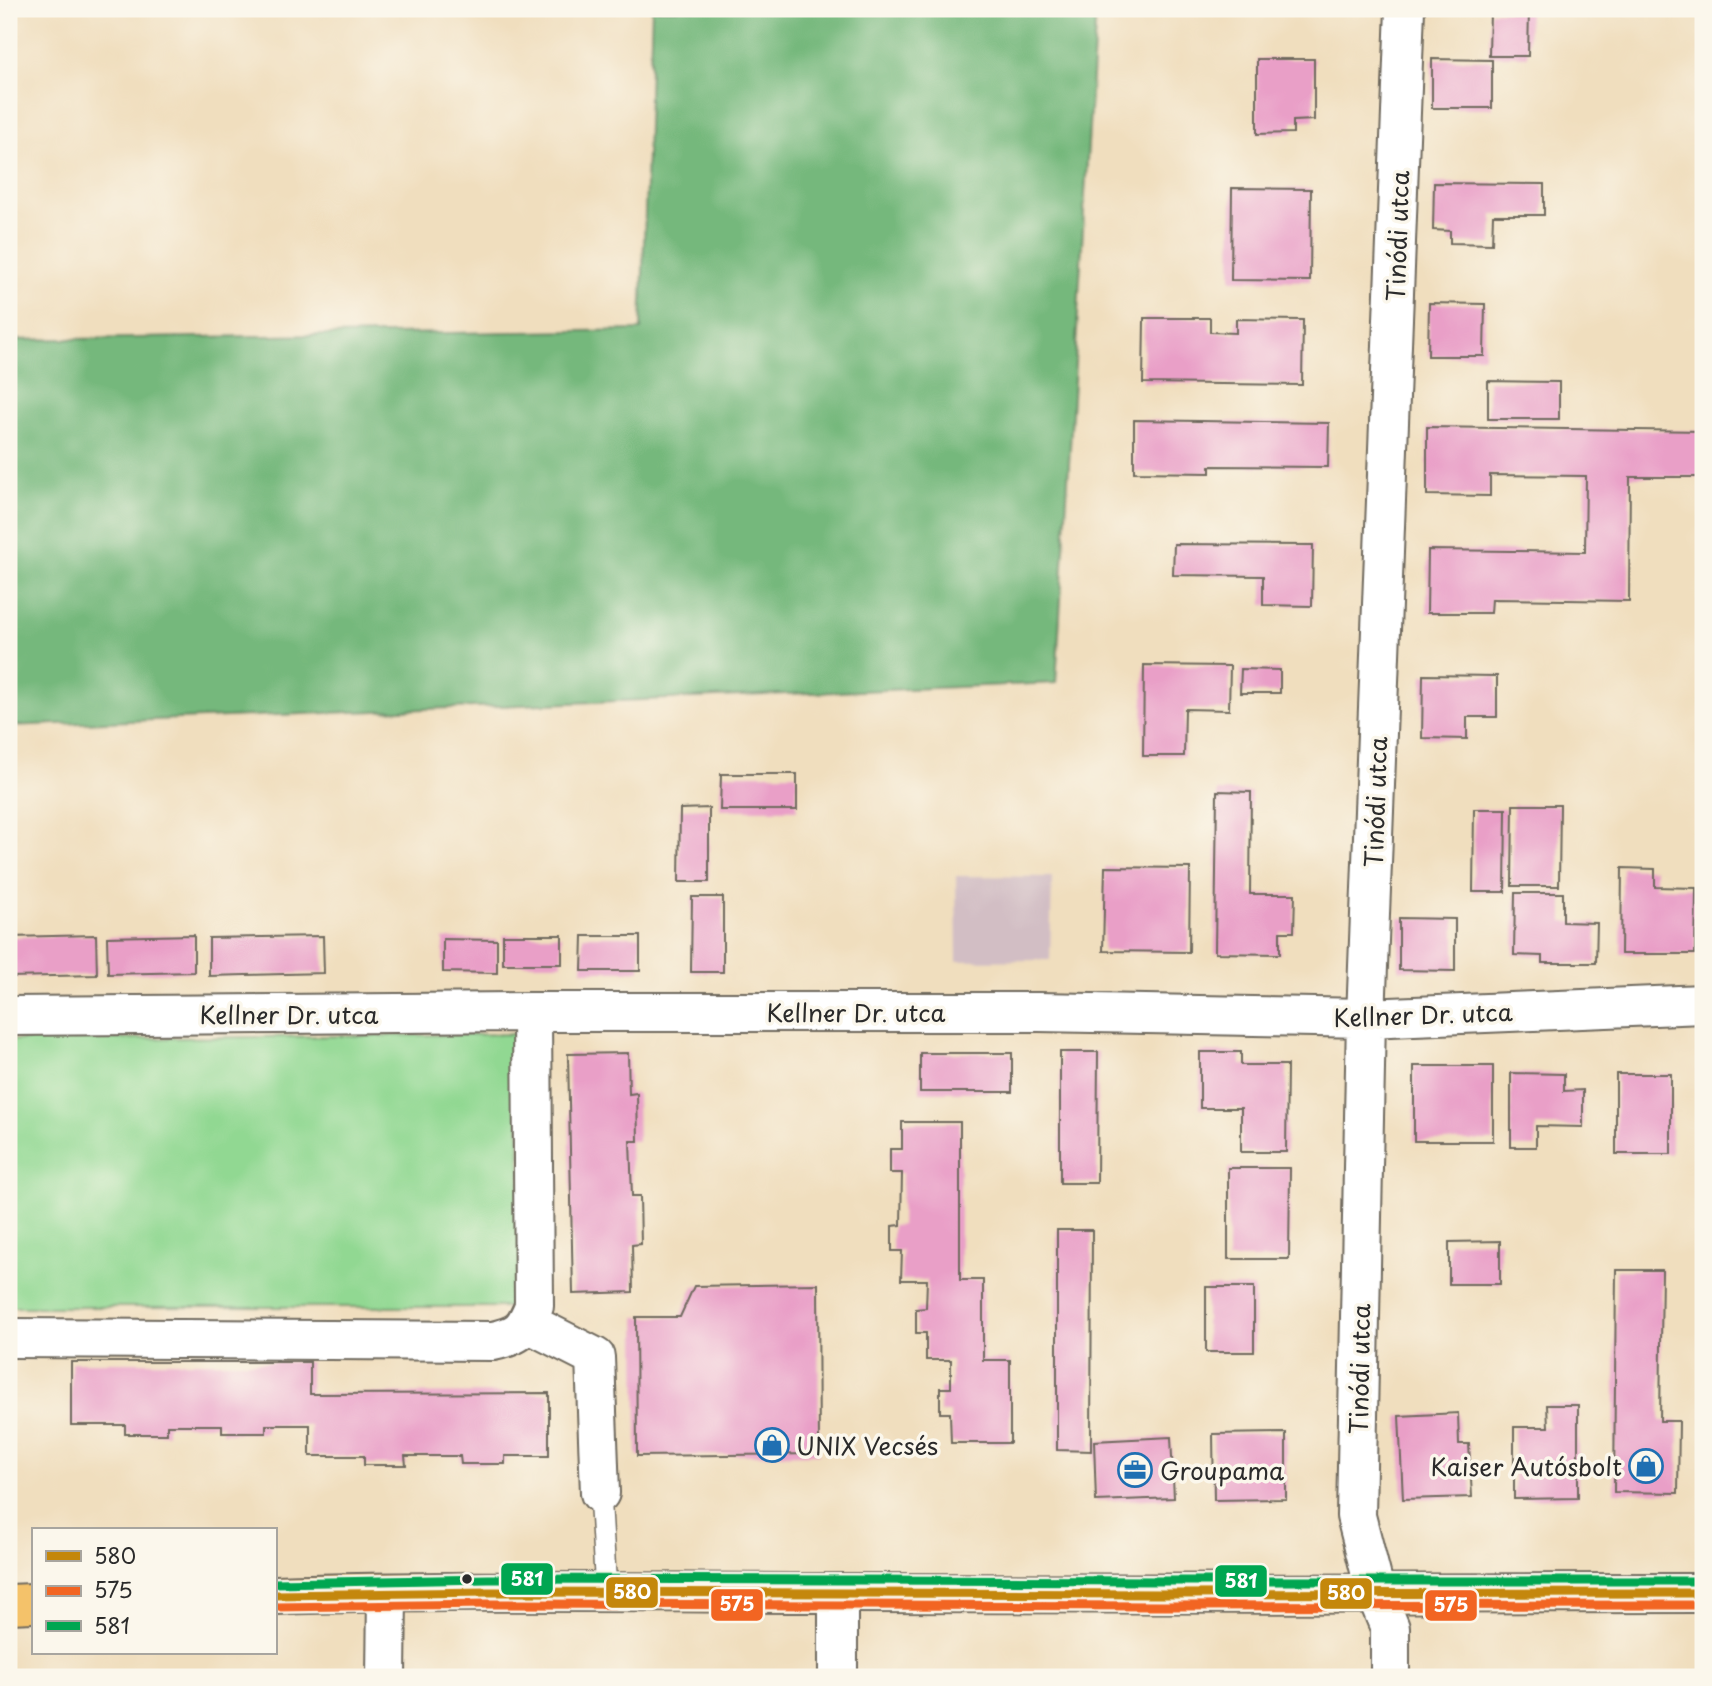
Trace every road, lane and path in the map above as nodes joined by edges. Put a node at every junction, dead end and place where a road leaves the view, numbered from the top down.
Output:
1 (1405, 9) edge
2 (1703, 1004) edge
3 (532, 1012) junction
4 (9, 1016) edge
5 (1366, 1018) junction
6 (528, 1323) junction
7 (9, 1338) edge
8 (600, 1493) joint
9 (606, 1591) junction
10 (838, 1593) junction
11 (1703, 1593) edge
12 (387, 1594) junction
13 (1376, 1594) junction
14 (276, 1595) edge
15 (32, 1603) edge
16 (9, 1604) edge
17 (386, 1677) edge
18 (838, 1677) edge
19 (1390, 1677) edge

1 - 5 street, Tinódi utca
2 - 5 street, Kellner Dr. utca
3 - 4 street, Kellner Dr. utca
3 - 5 street, Kellner Dr. utca
3 - 6 street
5 - 13 street, Tinódi utca
6 - 7 street
6 - 8 street
8 - 9 lane
9 - 10 main road
9 - 12 main road
10 - 13 main road
10 - 18 street
11 - 13 main road
12 - 14 main road
12 - 17 street
13 - 19 street, Tinódi utca
15 - 16 main road

